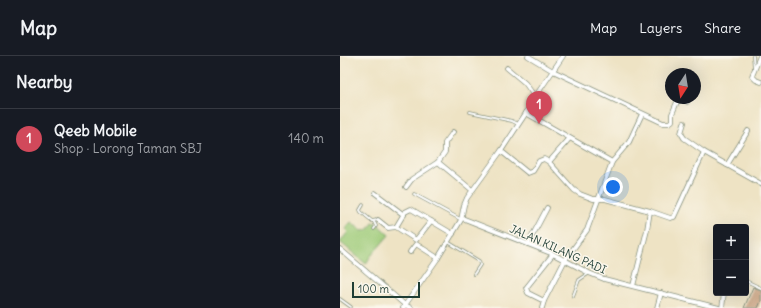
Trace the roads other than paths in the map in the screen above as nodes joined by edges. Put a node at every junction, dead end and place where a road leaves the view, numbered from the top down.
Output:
1 (528, 56) edge
2 (563, 56) edge
3 (753, 56) edge
4 (760, 56) edge
5 (507, 68) dead end
6 (754, 68) junction
7 (553, 71) junction
8 (761, 82) edge
9 (535, 97) junction
10 (676, 104) edge
11 (470, 112) dead end
12 (526, 113) junction
13 (642, 114) junction
14 (684, 123) dead end
15 (519, 124) junction
16 (748, 131) dead end
17 (453, 132) dead end
18 (569, 139) junction
19 (501, 151) junction
20 (704, 152) junction
21 (438, 162) junction
22 (549, 162) junction
23 (612, 162) junction
24 (727, 164) junction
25 (761, 184) edge
26 (406, 187) dead end
27 (472, 190) junction
28 (375, 193) dead end
29 (414, 194) dead end
30 (599, 198) junction
31 (363, 205) dead end
32 (547, 208) dead end
33 (650, 211) junction
34 (404, 215) junction
35 (462, 219) junction
36 (376, 221) junction
37 (432, 221) junction
38 (396, 227) junction
39 (374, 229) dead end
40 (453, 234) junction
41 (448, 242) junction
42 (528, 244) junction
43 (340, 249) edge
44 (410, 252) dead end
45 (553, 254) junction
46 (438, 258) junction
47 (565, 260) junction
48 (589, 273) junction
49 (474, 274) dead end
50 (749, 282) edge
51 (633, 286) junction
52 (761, 288) edge
53 (661, 293) junction
54 (573, 296) dead end
55 (724, 296) edge
56 (340, 299) edge
57 (544, 301) junction
58 (351, 307) dead end
59 (404, 307) edge
60 (411, 308) edge
61 (542, 308) edge
62 (657, 308) edge
63 (719, 308) edge
64 (722, 308) edge

1 - 7 street
2 - 7 street
3 - 6 lane
4 - 6 street
5 - 9 street
6 - 8 street
7 - 9 street
7 - 13 street
9 - 12 street
10 - 13 street
11 - 15 lane
12 - 15 street
12 - 18 street
13 - 23 street
14 - 20 street
15 - 19 street
16 - 24 street
17 - 21 street
18 - 22 street
18 - 23 street
19 - 22 street
19 - 27 street
20 - 24 street
20 - 33 street
21 - 26 street
21 - 27 street
22 - 30 street
23 - 30 street
24 - 25 street
27 - 35 street
28 - 34 street
29 - 35 lane
30 - 33 street
30 - 47 street
31 - 36 lane
32 - 42 street
33 - 51 street
34 - 37 street
34 - 38 street
35 - 40 street
35 - 42 street, JALAN KILANG PADI
36 - 38 street
36 - 39 lane
37 - 38 street
37 - 40 street
40 - 41 street
41 - 46 street
41 - 49 lane
42 - 45 street, JALAN KILANG PADI
43 - 59 street
44 - 46 street
45 - 47 street, JALAN KILANG PADI
45 - 57 street
46 - 59 street
47 - 48 street, JALAN KILANG PADI
47 - 57 street
48 - 51 street, JALAN KILANG PADI
48 - 54 lane
50 - 52 lane
51 - 53 street, JALAN KILANG PADI
53 - 62 street
53 - 63 street, JALAN KILANG PADI
55 - 64 street
56 - 58 lane
57 - 61 street
59 - 60 street

